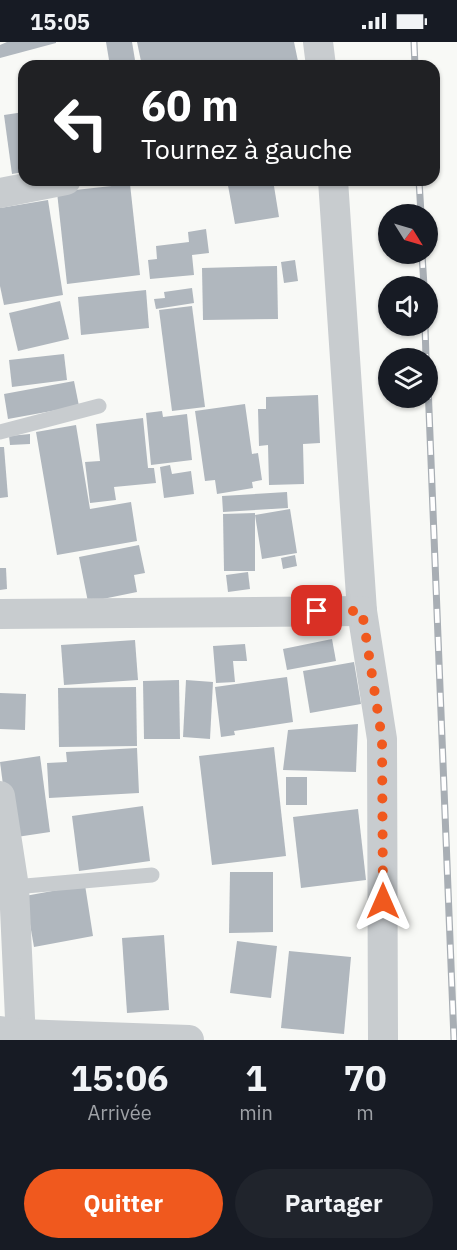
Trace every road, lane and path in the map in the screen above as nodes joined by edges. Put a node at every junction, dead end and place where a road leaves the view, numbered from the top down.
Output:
1 (318, 42) edge
2 (320, 60) edge
3 (36, 186) edge
4 (333, 186) edge
5 (0, 193) edge
6 (99, 406) dead end
7 (0, 432) edge
8 (362, 611) junction
9 (0, 614) edge
10 (0, 796) edge
11 (152, 875) dead end
12 (15, 887) junction
13 (14, 1035) edge
14 (148, 1039) edge
15 (189, 1040) edge
16 (383, 1040) edge

1 - 2 street
3 - 5 street
4 - 8 street
6 - 7 lane
8 - 9 street
8 - 16 street
10 - 12 street
11 - 12 lane
12 - 13 street
13 - 14 street
14 - 15 street

